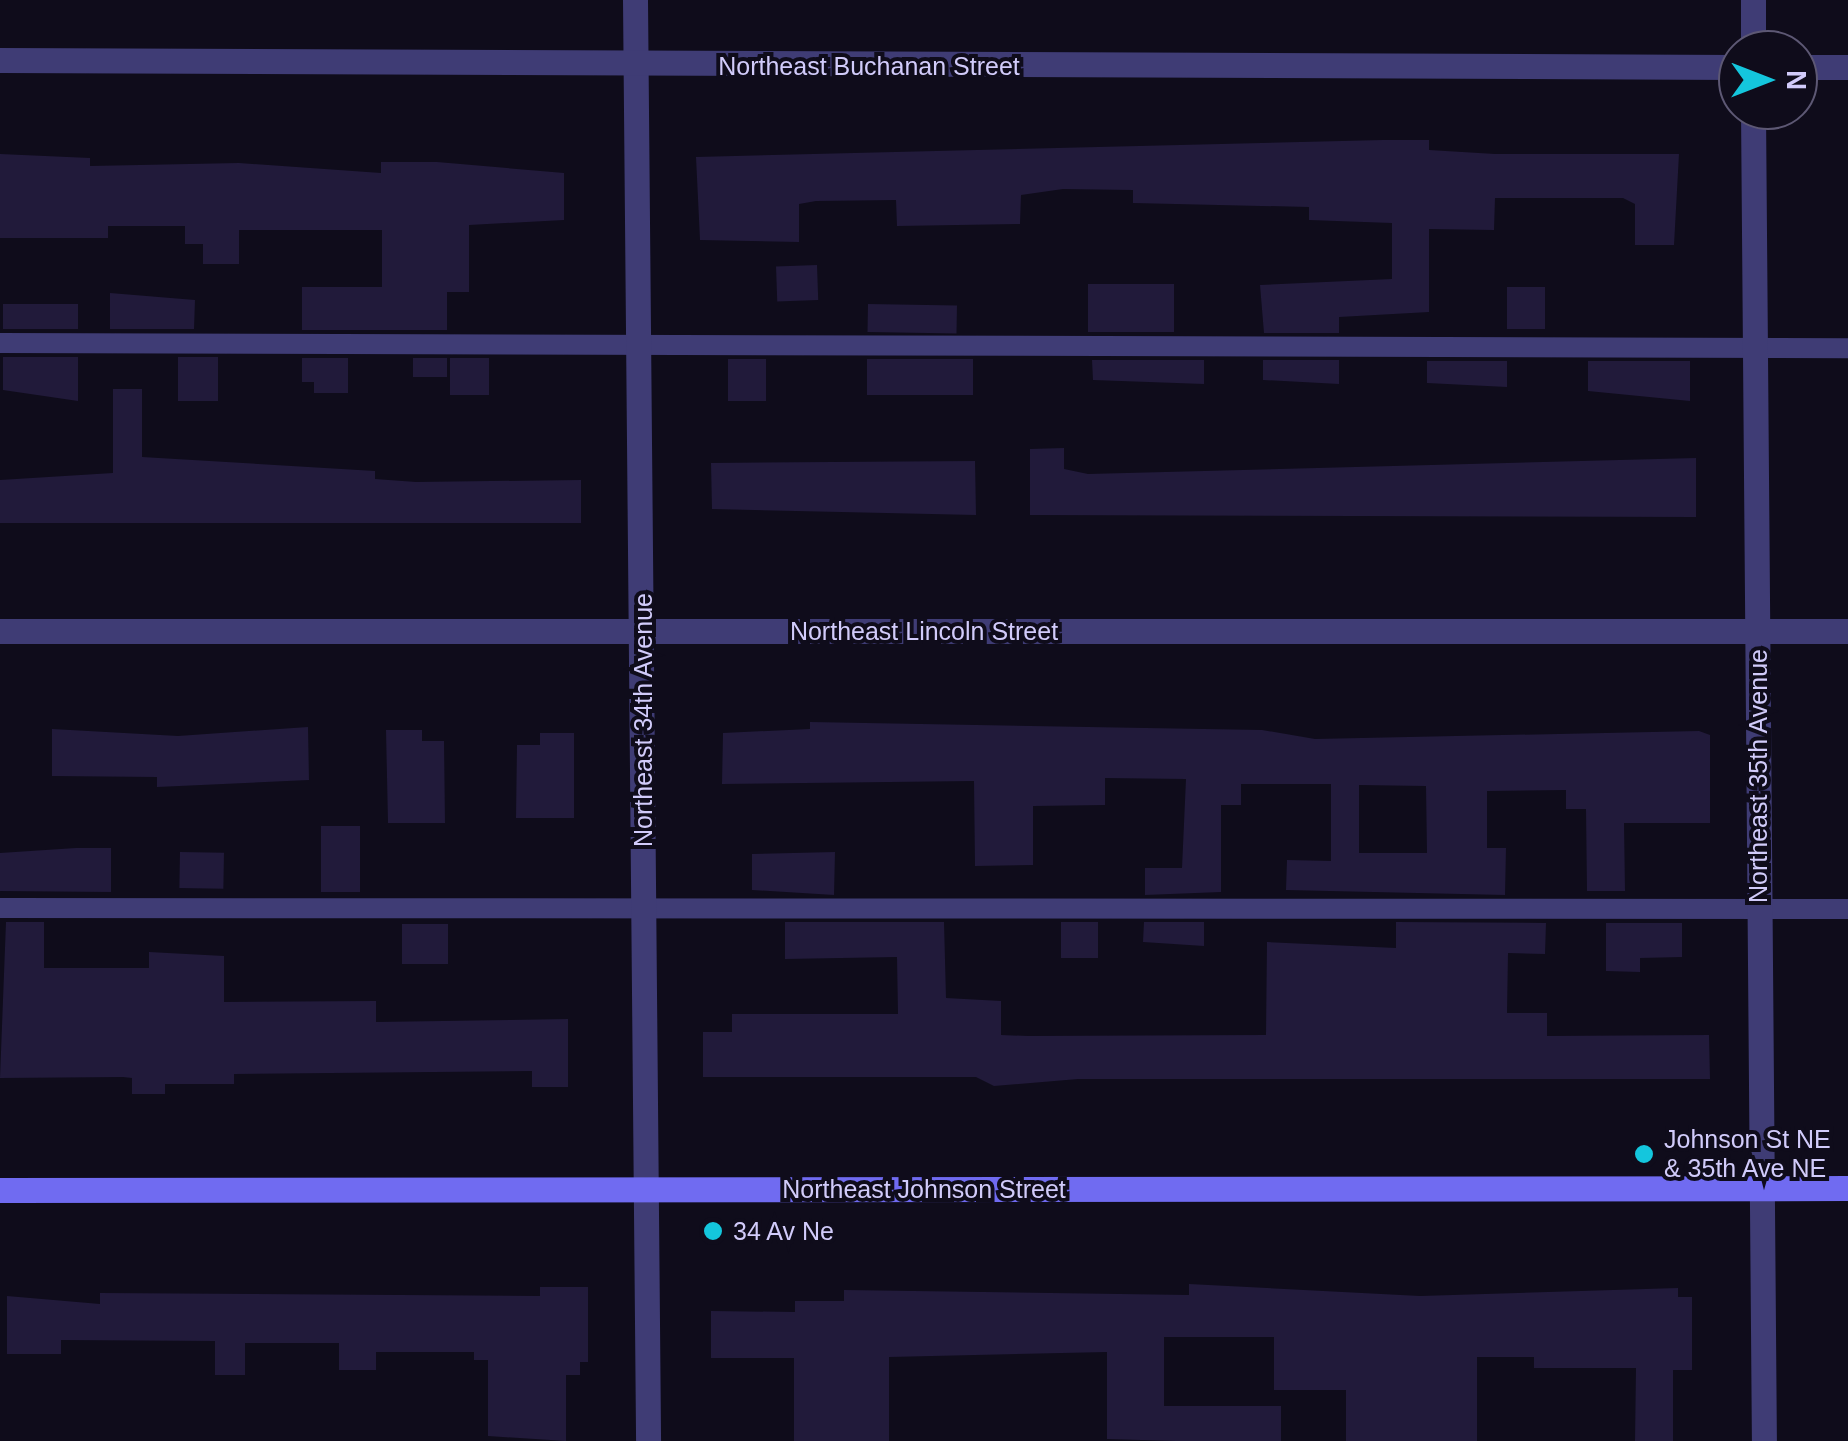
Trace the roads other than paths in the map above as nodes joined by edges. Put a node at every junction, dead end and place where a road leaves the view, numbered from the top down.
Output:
1 (635, 0) edge
2 (1753, 0) edge
3 (1753, 30) edge
4 (0, 60) edge
5 (636, 65) junction
6 (1718, 67) edge
7 (1818, 67) edge
8 (1848, 68) edge
9 (1754, 130) edge
10 (636, 341) junction
11 (0, 343) edge
12 (1756, 348) junction
13 (1848, 348) edge
14 (0, 631) edge
15 (642, 631) junction
16 (1757, 631) junction
17 (1848, 631) edge
18 (644, 907) junction
19 (0, 908) edge
20 (1848, 909) edge
21 (1760, 911) junction
22 (1762, 1188) junction
23 (1848, 1188) edge
24 (646, 1189) junction
25 (0, 1190) edge
26 (648, 1441) edge
27 (1764, 1441) edge

1 - 5 street, Northeast 34th Avenue
2 - 3 street
4 - 5 street, Northeast Buchanan Street
5 - 6 street, Northeast Buchanan Street
5 - 10 street, Northeast 34th Avenue
7 - 8 street
9 - 12 street, Northeast 35th Avenue
10 - 11 lane
10 - 12 lane
10 - 15 street, Northeast 34th Avenue
12 - 13 lane
12 - 16 street, Northeast 35th Avenue
14 - 15 street, Northeast Lincoln Street
15 - 16 street, Northeast Lincoln Street
15 - 18 street, Northeast 34th Avenue
16 - 17 street, Northeast Lincoln Street
16 - 21 street, Northeast 35th Avenue
18 - 19 lane
18 - 21 lane
18 - 24 street, Northeast 34th Avenue
20 - 21 lane
21 - 22 street, Northeast 35th Avenue
22 - 23 street, Northeast Johnson Street
22 - 24 street, Northeast Johnson Street
22 - 27 street, Northeast 35th Avenue
24 - 25 street, Northeast Johnson Street
24 - 26 street, Northeast 34th Avenue

